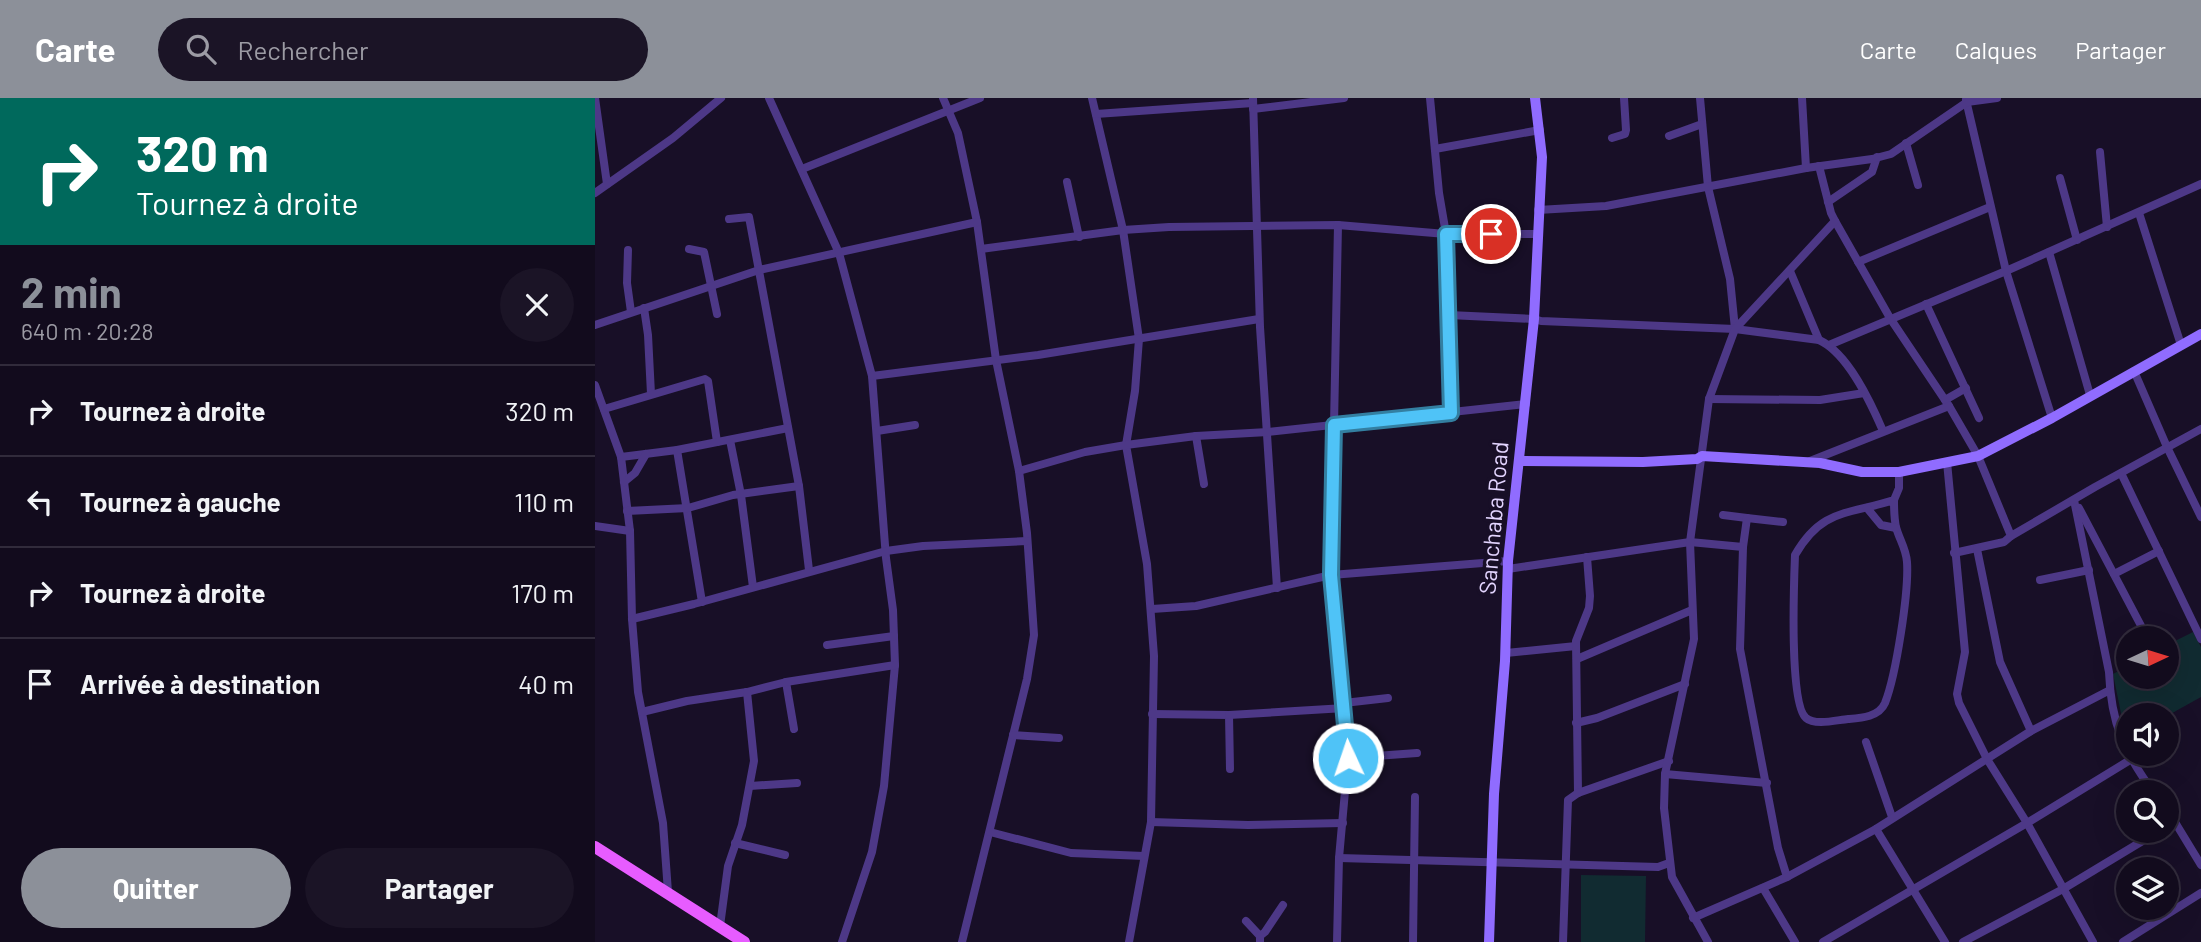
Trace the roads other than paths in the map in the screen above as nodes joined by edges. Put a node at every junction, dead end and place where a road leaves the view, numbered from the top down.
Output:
1 (595, 98) edge
2 (721, 98) edge
3 (769, 98) edge
4 (943, 98) edge
5 (980, 98) edge
6 (1092, 98) edge
7 (1344, 98) edge
8 (1430, 98) edge
9 (1535, 98) edge
10 (1624, 98) edge
11 (1700, 98) edge
12 (1802, 98) edge
13 (1997, 98) edge
14 (1966, 100) edge
15 (1253, 103) edge
16 (595, 110) edge
17 (949, 110) junction
18 (1096, 114) junction
19 (1702, 124) junction
20 (1540, 130) junction
21 (1669, 136) dead end
22 (1612, 138) dead end
23 (1906, 143) junction
24 (1435, 149) junction
25 (2100, 152) dead end
26 (1877, 158) junction
27 (1819, 166) junction
28 (1806, 168) junction
29 (802, 169) junction
30 (2060, 178) dead end
31 (1067, 183) dead end
32 (607, 184) junction
33 (2201, 184) edge
34 (1918, 185) dead end
35 (1708, 187) junction
36 (595, 193) edge
37 (1828, 202) junction
38 (1990, 207) junction
39 (1538, 210) junction
40 (2139, 213) junction
41 (729, 219) dead end
42 (1835, 221) junction
43 (977, 222) junction
44 (1257, 225) junction
45 (1338, 225) junction
46 (2107, 227) junction
47 (1123, 230) junction
48 (1446, 234) junction
49 (1537, 234) junction
50 (1079, 237) junction
51 (2077, 240) junction
52 (689, 249) dead end
53 (981, 249) junction
54 (628, 250) dead end
55 (2049, 252) junction
56 (839, 253) junction
57 (1858, 262) junction
58 (759, 270) junction
59 (1790, 271) junction
60 (2006, 271) junction
61 (711, 286) junction
62 (1926, 304) junction
63 (644, 308) junction
64 (631, 312) junction
65 (717, 314) dead end
66 (1449, 315) junction
67 (1534, 318) junction
68 (1890, 318) junction
69 (1259, 320) junction
70 (595, 325) edge
71 (1735, 329) junction
72 (2201, 334) edge
73 (1139, 339) junction
74 (1819, 340) junction
75 (1829, 345) junction
76 (2181, 345) junction
77 (996, 360) junction
78 (2134, 372) junction
79 (872, 376) junction
80 (595, 385) edge
81 (1966, 388) junction
82 (1864, 393) junction
83 (651, 394) junction
84 (2090, 395) junction
85 (1709, 399) junction
86 (1947, 403) junction
87 (1526, 404) junction
88 (604, 409) junction
89 (1451, 413) junction
90 (1979, 418) dead end
91 (2052, 418) junction
92 (915, 425) dead end
93 (1334, 425) junction
94 (788, 429) junction
95 (2201, 429) edge
96 (877, 431) junction
97 (1883, 431) junction
98 (1268, 432) junction
99 (1196, 436) junction
100 (730, 440) junction
101 (717, 442) junction
102 (1126, 445) junction
103 (2167, 447) junction
104 (677, 450) junction
105 (646, 454) junction
106 (1702, 456) junction
107 (1978, 456) junction
108 (621, 457) junction
109 (1520, 461) junction
110 (1808, 462) junction
111 (1947, 462) junction
112 (1019, 471) junction
113 (1899, 472) junction
114 (2121, 472) junction
115 (624, 482) junction
116 (1203, 484) dead end
117 (799, 486) junction
118 (741, 495) junction
119 (1894, 500) junction
120 (2074, 500) junction
121 (688, 508) junction
122 (1867, 508) junction
123 (627, 511) junction
124 (1723, 515) dead end
125 (2201, 517) edge
126 (1747, 518) junction
127 (1783, 522) dead end
128 (595, 526) edge
129 (1896, 528) junction
130 (630, 531) junction
131 (2011, 536) junction
132 (1027, 541) junction
133 (1690, 542) junction
134 (1743, 547) junction
135 (1976, 549) junction
136 (886, 551) junction
137 (2159, 551) junction
138 (1954, 552) junction
139 (1587, 557) junction
140 (1508, 565) junction
141 (810, 570) junction
142 (2089, 570) junction
143 (2114, 574) junction
144 (1331, 575) junction
145 (2040, 580) dead end
146 (753, 587) junction
147 (1277, 589) junction
148 (702, 602) junction
149 (1152, 610) junction
150 (1692, 610) junction
151 (632, 619) junction
152 (2141, 626) edge
153 (894, 636) junction
154 (2201, 639) edge
155 (827, 645) dead end
156 (1576, 646) junction
157 (1506, 653) junction
158 (1577, 659) junction
159 (895, 665) junction
160 (786, 682) junction
161 (1685, 684) junction
162 (2109, 690) junction
163 (747, 692) junction
164 (1388, 698) dead end
165 (1344, 705) junction
166 (642, 712) junction
167 (1152, 714) junction
168 (1229, 715) junction
169 (2116, 722) edge
170 (1576, 723) junction
171 (795, 729) dead end
172 (2031, 732) junction
173 (1013, 735) junction
174 (1059, 738) dead end
175 (1866, 741) dead end
176 (1417, 753) dead end
177 (1348, 758) junction
178 (1987, 760) junction
179 (1669, 761) junction
180 (2120, 766) edge
181 (1230, 769) dead end
182 (1665, 774) junction
183 (797, 783) dead end
184 (1767, 783) junction
185 (750, 786) junction
186 (1578, 793) junction
187 (1415, 797) dead end
188 (1892, 817) junction
189 (1151, 822) junction
190 (1343, 823) junction
191 (2027, 824) junction
192 (2179, 828) edge
193 (1876, 829) junction
194 (990, 832) junction
195 (735, 843) junction
196 (2139, 843) edge
197 (596, 849) edge
198 (785, 855) dead end
199 (1144, 856) junction
200 (1339, 858) junction
201 (1413, 861) junction
202 (1492, 862) junction
203 (1565, 863) junction
204 (1669, 863) junction
205 (2201, 865) edge
206 (1787, 877) junction
207 (1763, 888) junction
208 (2063, 889) junction
209 (1915, 890) junction
210 (668, 892) junction
211 (2201, 893) edge
212 (1283, 905) dead end
213 (1693, 918) junction
214 (1245, 921) dead end
215 (720, 926) junction
216 (1260, 939) edge
217 (741, 941) edge
218 (842, 942) edge
219 (962, 942) edge
220 (1129, 942) edge
221 (1337, 942) edge
222 (1413, 942) edge
223 (1489, 942) edge
224 (1563, 942) edge
225 (1708, 942) edge
226 (1795, 942) edge
227 (1823, 942) edge
228 (1945, 942) edge
229 (1963, 942) edge
230 (2093, 942) edge
231 (2123, 942) edge

1 - 16 street
2 - 32 street
3 - 29 street
4 - 17 street
5 - 17 street
6 - 18 street
7 - 15 street
8 - 24 street
9 - 20 street, Sanchaba Road
10 - 22 street
11 - 19 street
12 - 28 street
13 - 14 street
14 - 23 street
14 - 38 street
15 - 18 street
15 - 44 street
16 - 32 street
17 - 29 street
17 - 43 street
18 - 47 street
19 - 21 street
19 - 35 street
20 - 24 street
20 - 39 street, Sanchaba Road
23 - 26 street
23 - 34 street
24 - 48 street
25 - 46 street
26 - 27 street
26 - 37 street
27 - 28 street
27 - 37 street
28 - 35 street
29 - 56 street
30 - 51 street
31 - 50 street
32 - 36 street
33 - 40 street
35 - 39 street
35 - 71 street
37 - 42 street
38 - 57 street
38 - 60 street
39 - 49 street, Sanchaba Road
40 - 46 street
40 - 76 street
41 - 58 street
42 - 57 street
42 - 59 street
43 - 53 street
43 - 56 street
44 - 45 street
44 - 47 street
44 - 69 street
45 - 48 street
45 - 93 street
46 - 51 street
47 - 50 street
47 - 73 street
48 - 49 street
48 - 66 street
49 - 67 street, Sanchaba Road
50 - 53 street
51 - 55 street
52 - 61 street
53 - 77 street
54 - 64 street
55 - 60 street
55 - 84 street
56 - 58 street
56 - 79 street
57 - 68 street
58 - 61 street
58 - 94 street
59 - 71 street
59 - 74 street
60 - 62 street
60 - 91 street
61 - 63 street
61 - 65 street
62 - 68 street
62 - 81 street
63 - 64 street
63 - 83 street
64 - 70 street
66 - 67 street
66 - 89 street
67 - 71 street
67 - 87 street, Sanchaba Road
68 - 75 street
68 - 86 street
69 - 73 street
69 - 98 street
71 - 74 street
71 - 85 street
72 - 76 street
73 - 77 street
73 - 102 street
74 - 75 street
75 - 82 street
76 - 78 street
77 - 79 street
77 - 112 street
78 - 84 street
78 - 103 street
79 - 96 street
80 - 88 street
81 - 86 street
81 - 90 street
82 - 85 street
82 - 97 street
83 - 88 street
83 - 101 street
84 - 91 street
85 - 106 street
86 - 97 street
86 - 107 street
87 - 89 street
87 - 109 street, Sanchaba Road
88 - 108 street
89 - 93 street
91 - 107 street
92 - 96 street
93 - 98 street
93 - 144 street
94 - 100 street
94 - 117 street
95 - 103 street
96 - 136 street
97 - 110 street
98 - 99 street
98 - 147 street
99 - 102 street
99 - 116 street
100 - 101 street
100 - 118 street
101 - 104 street
102 - 112 street
102 - 149 street
103 - 114 street
103 - 125 street
104 - 105 street
104 - 121 street
105 - 108 street
105 - 115 street
106 - 109 street
106 - 110 street
106 - 133 street
107 - 111 street
107 - 131 street
108 - 115 street
109 - 140 street, Sanchaba Road
110 - 113 street
111 - 113 street
111 - 138 street
112 - 132 street
113 - 119 street
114 - 120 street
114 - 137 street
115 - 123 street
117 - 118 street
117 - 141 street
118 - 121 street
118 - 146 street
119 - 122 street
119 - 129 street
120 - 131 street
120 - 142 street
120 - 143 street
121 - 123 street
121 - 148 street
122 - 129 street
122 - 129 street
123 - 130 street
124 - 126 street
126 - 127 street
126 - 134 street
128 - 130 street
130 - 151 street
131 - 135 street
132 - 136 street
132 - 173 street
133 - 134 street
133 - 139 street
133 - 150 street
134 - 184 street
135 - 138 street
135 - 172 street
136 - 141 street
136 - 153 street
137 - 143 street
137 - 154 street
138 - 178 street
139 - 140 street
139 - 156 street
140 - 144 street
140 - 157 street, Sanchaba Road
141 - 146 street
142 - 145 street
142 - 162 street
143 - 152 street
144 - 147 street
144 - 165 street
146 - 148 street
147 - 149 street
148 - 151 street
149 - 167 street
150 - 158 street
150 - 161 street
151 - 166 street
153 - 155 street
153 - 159 street
156 - 157 street
156 - 158 street
157 - 202 street, Sanchaba Road
158 - 170 street
159 - 160 street
159 - 218 street
160 - 163 street
160 - 171 street
161 - 170 street
161 - 179 street
162 - 169 street
162 - 172 street
163 - 166 street
163 - 185 street
164 - 165 street
165 - 168 street
165 - 177 street
166 - 210 street
167 - 168 street
167 - 189 street
168 - 181 street
170 - 186 street
172 - 178 street
173 - 174 street
173 - 194 street
175 - 188 street
176 - 177 street
177 - 190 street
178 - 188 street
178 - 191 street
179 - 182 street
179 - 186 street
180 - 191 street
182 - 184 street
182 - 204 street
183 - 185 street
184 - 206 street
185 - 195 street
186 - 203 street
187 - 201 street
188 - 193 street
189 - 190 street
189 - 199 street
190 - 200 street
191 - 208 street
191 - 209 street
192 - 205 street
193 - 206 street
193 - 209 street
194 - 199 street
194 - 219 street
195 - 198 street
195 - 215 street
196 - 208 street
197 - 210 main road
199 - 220 street
200 - 201 street
200 - 221 street
201 - 202 street
201 - 222 street
202 - 203 street
202 - 223 street, Sanchaba Road
203 - 204 street
203 - 224 street
204 - 213 street
206 - 207 street
207 - 213 street
207 - 226 street
208 - 229 street
208 - 230 street
209 - 227 street
209 - 228 street
210 - 215 main road
211 - 231 street
212 - 216 street
213 - 225 street
214 - 216 street
215 - 217 main road

